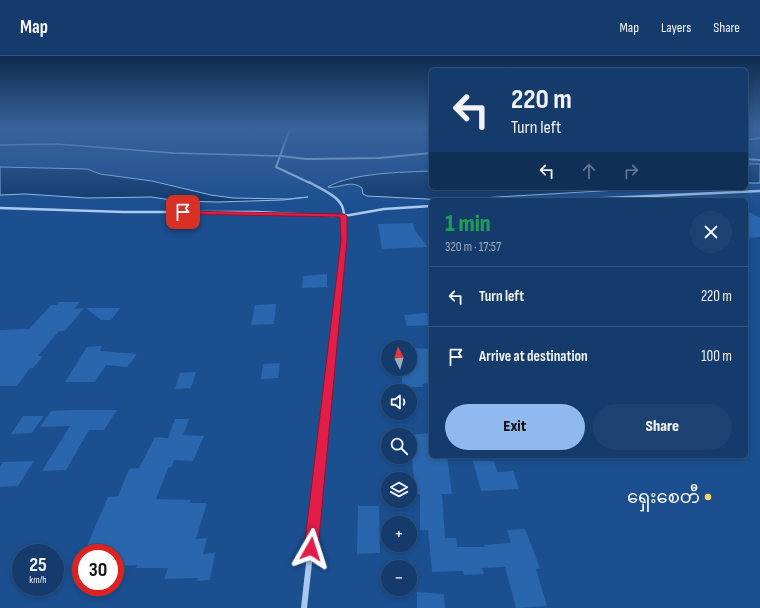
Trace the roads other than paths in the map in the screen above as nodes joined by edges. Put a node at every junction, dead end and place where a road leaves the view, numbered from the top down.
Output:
1 (236, 155) edge
2 (416, 155) edge
3 (281, 156) junction
4 (748, 159) edge
5 (760, 160) edge
6 (760, 191) edge
7 (606, 198) edge
8 (429, 206) edge
9 (0, 208) edge
10 (344, 216) junction
11 (304, 608) edge

1 - 3 lane
2 - 3 street
3 - 10 street
4 - 5 street
6 - 7 street
8 - 10 street
9 - 10 street
10 - 11 street

